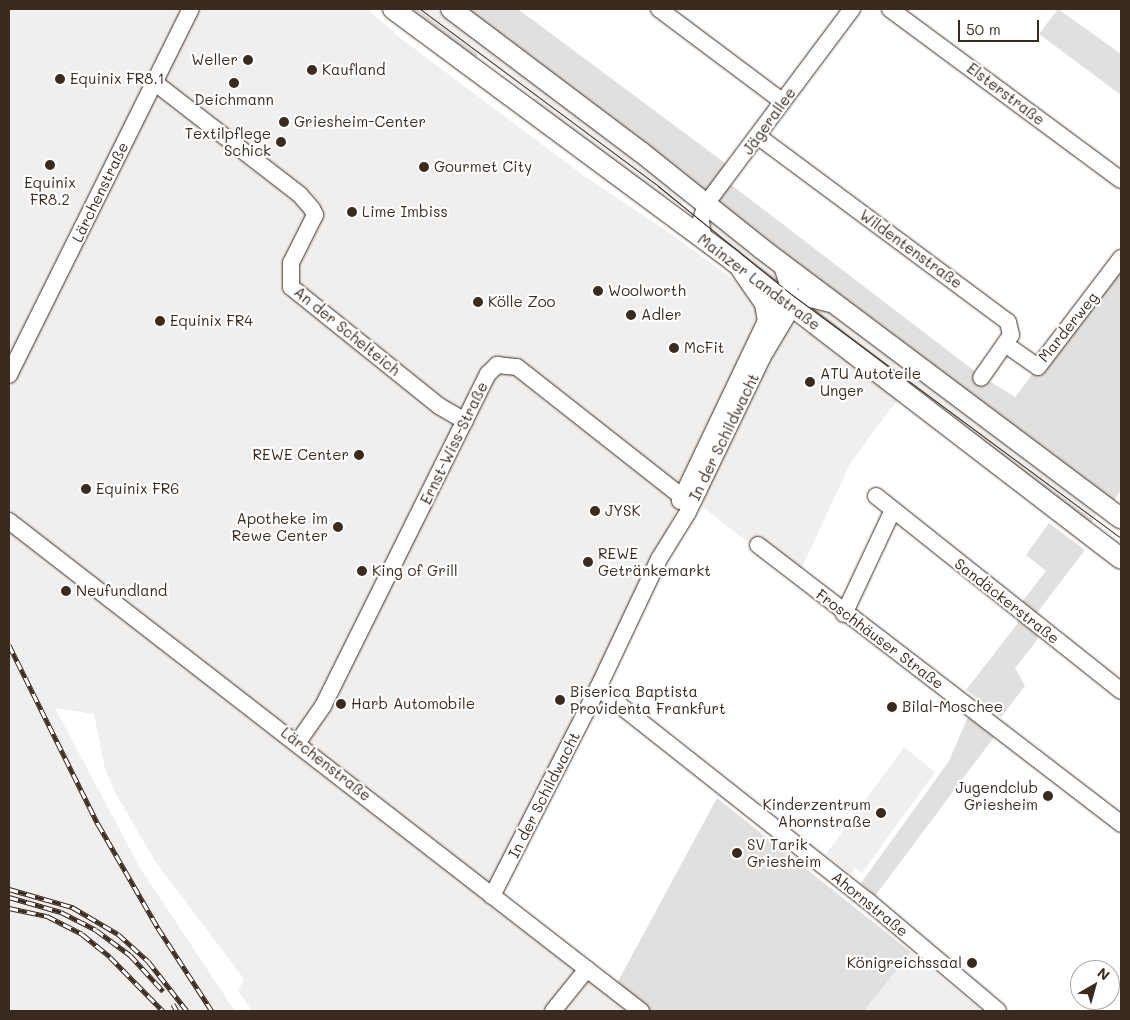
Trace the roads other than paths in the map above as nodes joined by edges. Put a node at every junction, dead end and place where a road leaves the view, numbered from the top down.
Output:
1 (191, 9) edge
2 (393, 9) edge
3 (451, 9) edge
4 (659, 9) edge
5 (852, 9) edge
6 (890, 9) edge
7 (154, 82) junction
8 (782, 101) junction
9 (759, 137) junction
10 (1121, 180) edge
11 (706, 204) junction
12 (703, 239) junction
13 (1121, 258) edge
14 (733, 261) junction
15 (781, 264) junction
16 (789, 301) junction
17 (849, 312) junction
18 (766, 321) junction
19 (816, 325) junction
20 (772, 340) junction
21 (1006, 344) junction
22 (9, 375) edge
23 (981, 378) dead end
24 (465, 421) junction
25 (694, 472) junction
26 (670, 486) junction
27 (699, 490) junction
28 (683, 496) junction
29 (876, 496) dead end
30 (893, 510) junction
31 (1121, 519) edge
32 (9, 520) edge
33 (758, 545) dead end
34 (659, 559) junction
35 (1121, 559) edge
36 (844, 614) junction
37 (598, 688) junction
38 (1121, 691) edge
39 (298, 742) junction
40 (1121, 824) edge
41 (492, 896) junction
42 (586, 968) junction
43 (554, 1011) edge
44 (641, 1011) edge
45 (998, 1011) edge

1 - 7 street, Lärchenstraße
2 - 12 main road, Mainzer Landstraße
3 - 11 main road, Mainzer Landstraße
4 - 8 street
5 - 8 street, Jägerallee
6 - 10 street, Elsterstraße
7 - 22 street, Lärchenstraße
7 - 24 street, An der Schelteich
8 - 9 street, Jägerallee
9 - 11 street, Jägerallee
9 - 21 street, Wildentenstraße
11 - 12 street, Jägerallee
11 - 15 main road, Mainzer Landstraße
12 - 14 main road, Mainzer Landstraße
13 - 21 street, Marderweg
14 - 16 main road, Mainzer Landstraße
14 - 18 street
15 - 16 street
15 - 17 main road, Mainzer Landstraße
16 - 17 street
16 - 18 street, In der Schildwacht
16 - 19 main road, Mainzer Landstraße
16 - 20 street, In der Schildwacht
17 - 31 main road, Mainzer Landstraße
18 - 25 street, In der Schildwacht
19 - 20 street
19 - 35 main road, Mainzer Landstraße
20 - 27 street, In der Schildwacht
21 - 23 street
24 - 26 street, Ernst-Wiss-Straße
24 - 39 street, Ernst-Wiss-Straße
25 - 26 street, In der Schildwacht
25 - 28 street, In der Schildwacht
26 - 28 street, Ernst-Wiss-Straße
27 - 28 street
27 - 34 street, In der Schildwacht
28 - 34 street, In der Schildwacht
29 - 30 street, Sandäckerstraße
30 - 36 street
30 - 38 street, Sandäckerstraße
32 - 39 street, Lärchenstraße
33 - 36 street, Froschhäuser Straße
34 - 37 street, In der Schildwacht
36 - 40 street, Froschhäuser Straße
37 - 41 street, In der Schildwacht
37 - 45 street, Ahornstraße
39 - 41 street, Lärchenstraße
41 - 42 street, Lärchenstraße
42 - 43 street
42 - 44 street, Lärchenstraße

